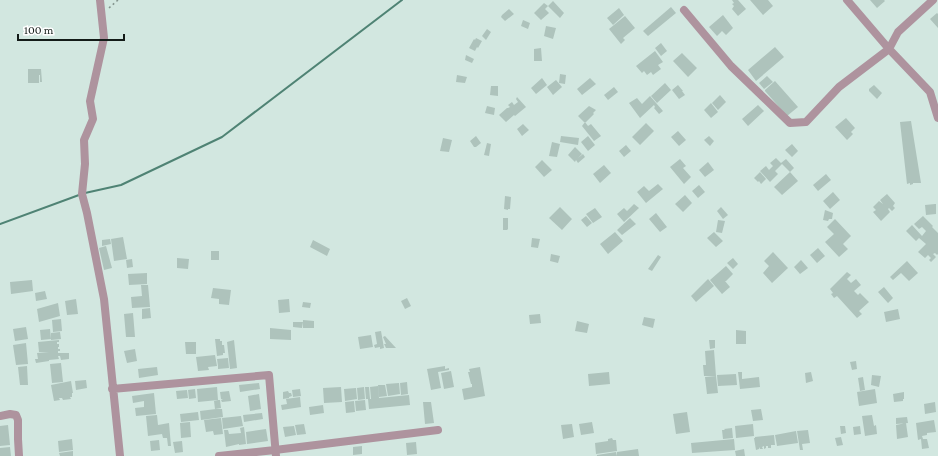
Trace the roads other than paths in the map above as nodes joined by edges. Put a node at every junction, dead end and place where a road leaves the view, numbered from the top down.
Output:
1 (100, 0) edge
2 (847, 0) edge
3 (934, 0) edge
4 (684, 10) dead end
5 (889, 49) junction
6 (936, 101) edge
7 (938, 118) edge
8 (112, 389) junction
9 (0, 416) edge
10 (438, 430) dead end
11 (276, 453) edge
12 (19, 456) edge
13 (120, 456) edge
14 (219, 456) edge

1 - 8 street
2 - 5 street
3 - 5 street
4 - 5 street
5 - 6 street
6 - 7 street
8 - 11 street
8 - 13 street
9 - 12 street
10 - 11 street
11 - 14 street

